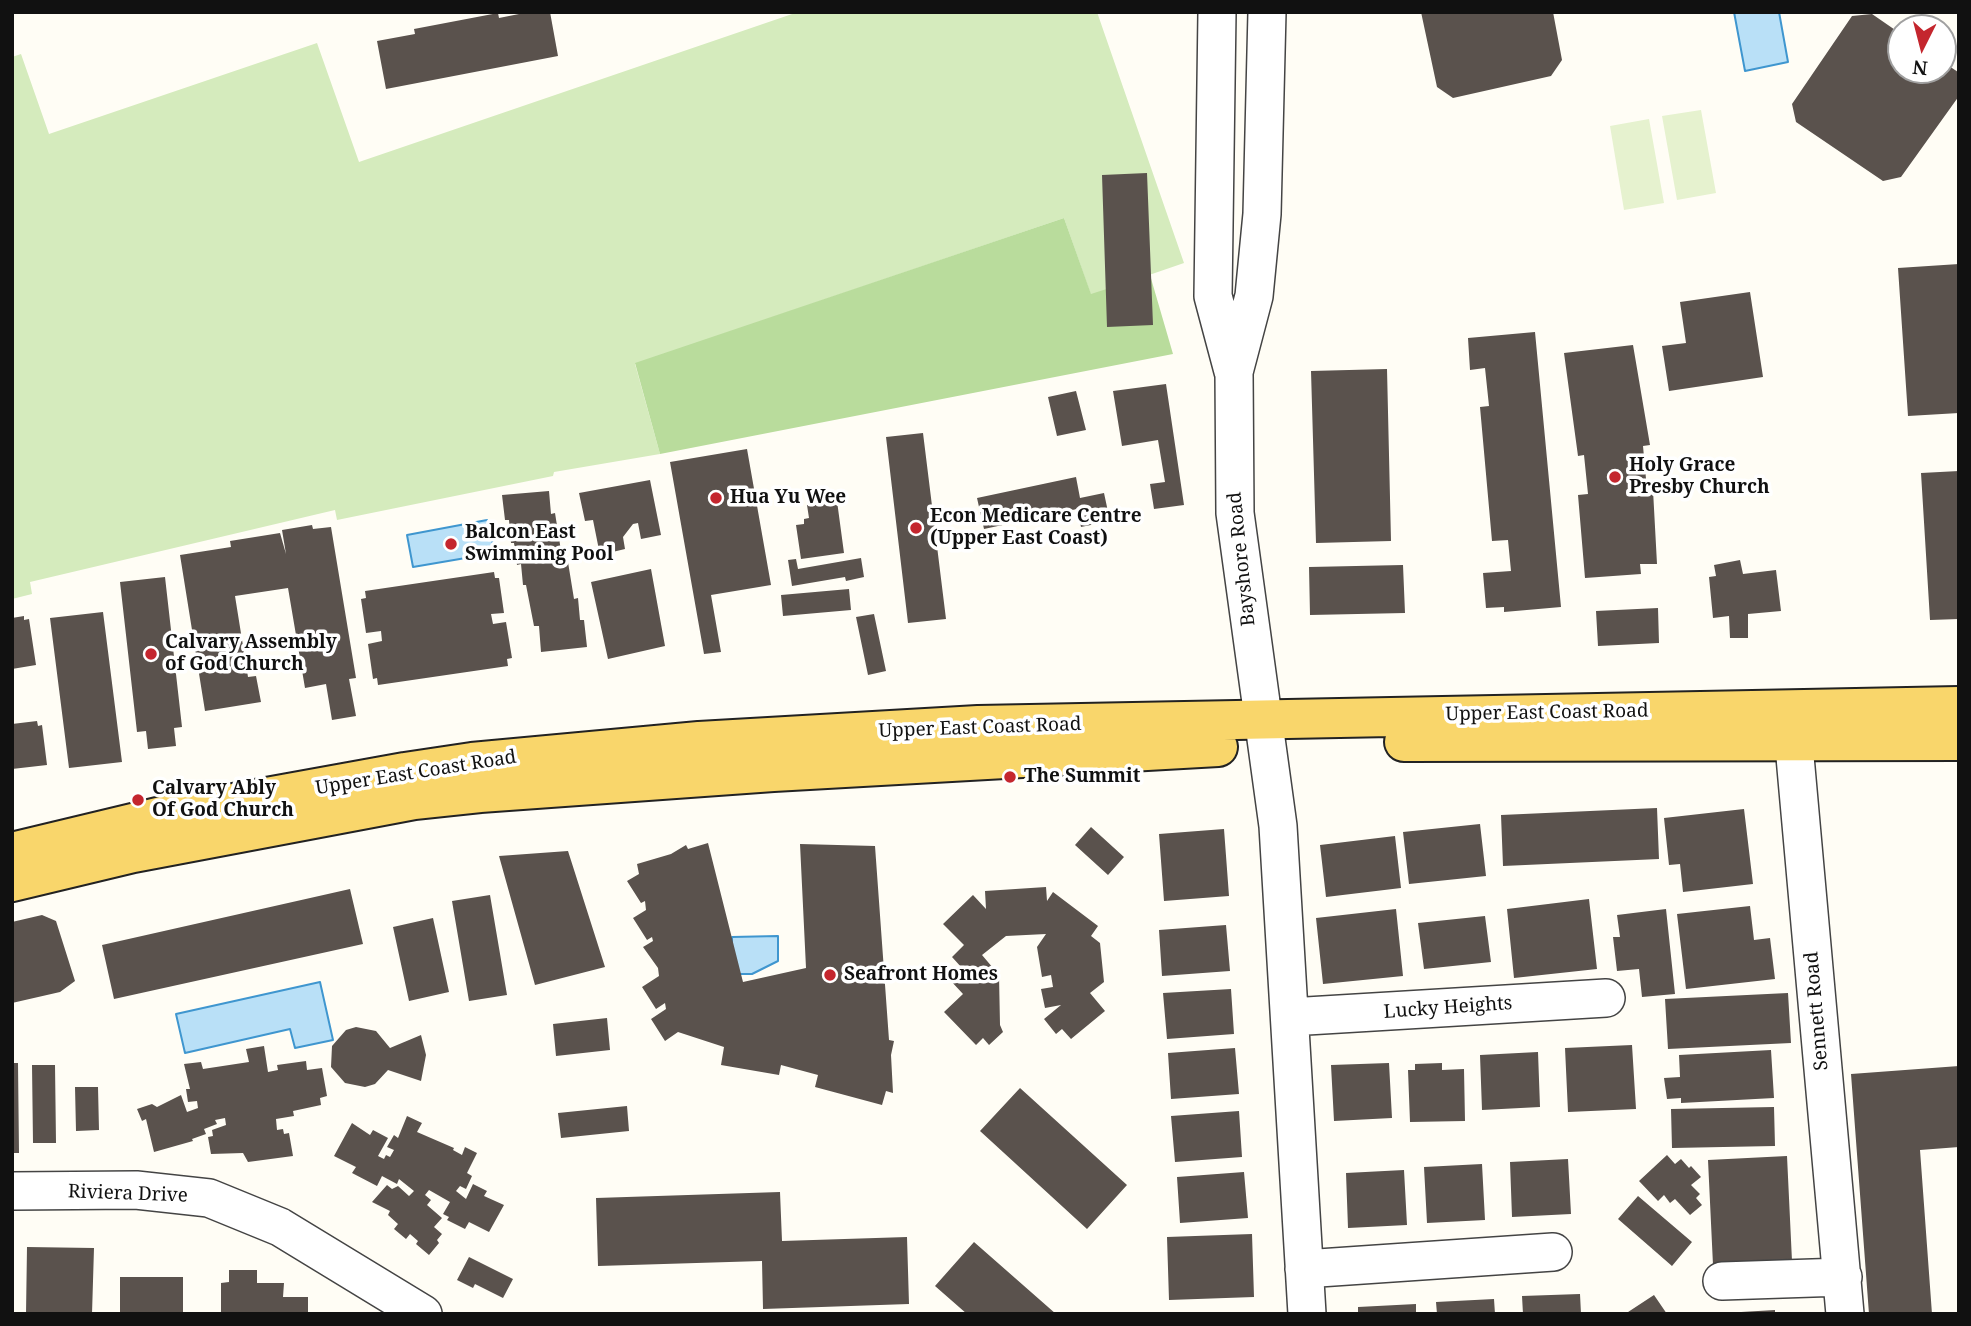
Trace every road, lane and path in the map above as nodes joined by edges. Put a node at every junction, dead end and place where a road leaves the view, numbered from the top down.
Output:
1 (1217, 12) edge
2 (1267, 12) edge
3 (1234, 372) junction
4 (1959, 706) edge
5 (1792, 724) junction
6 (1266, 732) junction
7 (1959, 741) edge
8 (12, 852) edge
9 (12, 882) edge
10 (1606, 998) dead end
11 (1290, 1017) junction
12 (12, 1191) edge
13 (1553, 1252) dead end
14 (1304, 1269) junction
15 (1843, 1277) junction
16 (1722, 1281) dead end
17 (423, 1314) edge
18 (1307, 1314) edge
19 (1845, 1314) edge

1 - 3 street, Bayshore Road
2 - 3 street, Bayshore Road
3 - 6 street, Bayshore Road
4 - 5 main road, Upper East Coast Road
5 - 6 main road, Upper East Coast Road
5 - 7 main road, Upper East Coast Road
5 - 15 street, Sennett Road
6 - 8 main road, Upper East Coast Road
6 - 9 main road, Upper East Coast Road
6 - 11 street
10 - 11 street, Lucky Heights
11 - 14 street
12 - 17 street, Riviera Drive
13 - 14 street
14 - 18 street
15 - 16 street
15 - 19 street, Sennett Road

